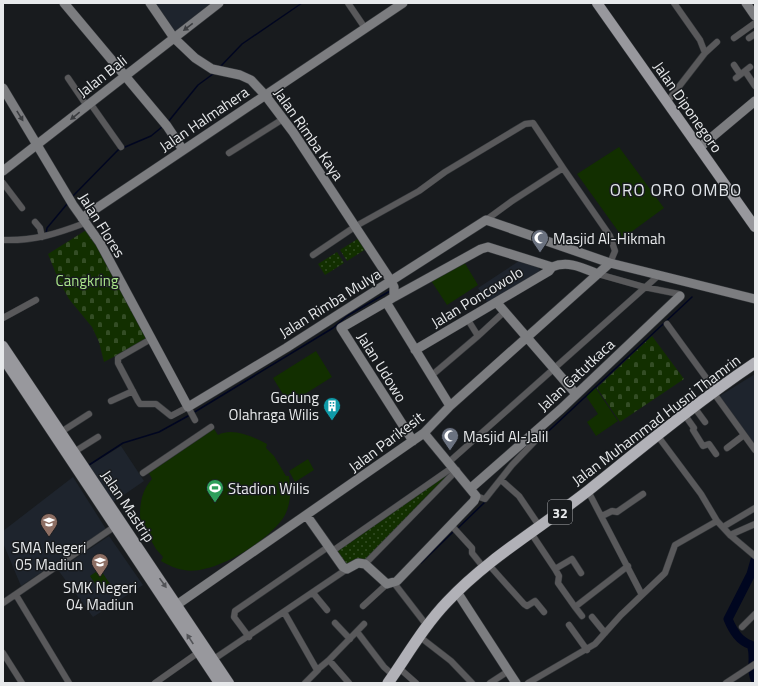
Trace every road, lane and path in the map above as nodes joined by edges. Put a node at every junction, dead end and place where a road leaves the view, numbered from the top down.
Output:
1 (64, 3) edge
2 (150, 3) edge
3 (219, 3) edge
4 (348, 3) edge
5 (403, 3) edge
6 (597, 3) edge
7 (674, 3) edge
8 (746, 3) edge
9 (755, 16) edge
10 (755, 23) edge
11 (365, 28) junction
12 (755, 34) edge
13 (174, 38) junction
14 (734, 38) dead end
15 (749, 38) dead end
16 (717, 42) dead end
17 (705, 53) junction
18 (734, 65) dead end
19 (124, 76) junction
20 (68, 78) dead end
21 (755, 86) edge
22 (3, 89) edge
23 (265, 95) junction
24 (667, 102) junction
25 (755, 102) edge
26 (89, 105) junction
27 (283, 119) junction
28 (37, 144) junction
29 (121, 147) dead end
30 (699, 148) junction
31 (183, 150) junction
32 (229, 153) dead end
33 (563, 168) junction
34 (3, 170) edge
35 (3, 183) edge
36 (22, 208) dead end
37 (84, 220) junction
38 (486, 220) junction
39 (35, 222) dead end
40 (754, 224) edge
41 (356, 226) junction
42 (43, 237) junction
43 (3, 240) edge
44 (313, 255) dead end
45 (610, 262) junction
46 (552, 267) junction
47 (598, 274) junction
48 (659, 275) junction
49 (391, 281) junction
50 (644, 287) junction
51 (680, 296) joint
52 (390, 299) junction
53 (755, 299) edge
54 (36, 300) dead end
55 (497, 303) junction
56 (504, 312) junction
57 (3, 318) edge
58 (468, 320) junction
59 (667, 324) dead end
60 (478, 336) junction
61 (526, 338) junction
62 (151, 339) junction
63 (415, 350) junction
64 (4, 352) edge
65 (755, 363) edge
66 (554, 369) junction
67 (431, 376) junction
68 (133, 391) junction
69 (714, 391) junction
70 (576, 394) junction
71 (111, 400) dead end
72 (450, 406) junction
73 (188, 407) junction
74 (694, 407) junction
75 (89, 414) dead end
76 (684, 414) junction
77 (195, 419) dead end
78 (705, 422) dead end
79 (211, 427) dead end
80 (61, 432) junction
81 (424, 433) junction
82 (532, 434) junction
83 (744, 434) junction
84 (657, 435) junction
85 (98, 437) dead end
86 (413, 442) junction
87 (727, 448) dead end
88 (755, 450) edge
89 (74, 452) junction
90 (716, 454) dead end
91 (453, 467) junction
92 (81, 470) junction
93 (143, 473) dead end
94 (502, 481) junction
95 (588, 490) junction
96 (643, 494) dead end
97 (476, 496) junction
98 (755, 508) edge
99 (307, 516) junction
100 (602, 516) junction
101 (717, 521) junction
102 (755, 524) edge
103 (451, 525) junction
104 (114, 526) junction
105 (723, 527) junction
106 (536, 530) junction
107 (730, 535) junction
108 (329, 550) junction
109 (754, 555) edge
110 (365, 564) junction
111 (487, 566) junction
112 (628, 566) junction
113 (347, 569) junction
114 (555, 569) junction
115 (581, 573) dead end
116 (390, 584) junction
117 (457, 592) junction
118 (313, 593) junction
119 (16, 595) junction
120 (642, 595) junction
121 (3, 603) edge
122 (178, 604) junction
123 (363, 606) dead end
124 (575, 607) junction
125 (327, 610) dead end
126 (284, 612) junction
127 (544, 612) dead end
128 (582, 616) dead end
129 (754, 616) edge
130 (592, 617) dead end
131 (335, 623) dead end
132 (364, 624) dead end
133 (569, 625) dead end
134 (428, 627) junction
135 (742, 627) dead end
136 (358, 632) junction
137 (605, 633) junction
138 (249, 637) junction
139 (420, 637) junction
140 (350, 639) junction
141 (587, 650) junction
142 (199, 652) junction
143 (4, 657) edge
144 (214, 660) junction
145 (328, 660) junction
146 (753, 666) edge
147 (318, 670) junction
148 (507, 672) junction
149 (393, 675) edge
150 (22, 683) edge
151 (69, 683) edge
152 (156, 683) edge
153 (219, 683) edge
154 (229, 683) edge
155 (305, 683) edge
156 (349, 683) edge
157 (416, 683) edge
158 (472, 683) edge
159 (490, 683) edge
160 (516, 683) edge
161 (528, 683) edge
162 (726, 683) edge

1 - 19 street
2 - 13 street, Jalan Rimba Kaya
3 -> 13 street, Jalan Bali
4 - 11 street
5 - 11 street, Jalan Halmahera
6 - 24 main road, Jalan Diponegoro
7 - 17 street
8 - 9 street
10 - 14 street
11 - 23 street, Jalan Halmahera
12 - 15 street
13 - 19 street, Jalan Bali
13 - 23 street, Jalan Rimba Kaya
16 - 17 street
17 - 24 street
18 - 21 street
19 - 26 street, Jalan Bali
19 - 31 street
20 - 26 street
22 -> 28 street, Jalan Flores
23 - 27 street, Jalan Rimba Kaya
23 - 31 street, Jalan Halmahera
24 - 30 main road, Jalan Diponegoro
25 - 30 street
26 -> 28 street, Jalan Bali
26 - 29 street
27 - 32 street
27 - 41 street, Jalan Rimba Kaya
28 - 34 street, Jalan Bali
28 - 37 street, Jalan Flores
30 - 40 main road, Jalan Diponegoro
31 - 37 street, Jalan Halmahera
33 - 38 street
33 - 41 street
33 - 45 street
35 - 36 street
37 - 42 street
37 - 62 street, Jalan Flores
38 - 45 street
38 - 49 street, Jalan Rimba Mulya
39 - 42 street
41 - 44 street
41 - 49 street, Jalan Rimba Kaya
42 - 43 street
45 - 47 street, Jalan Parikesit
45 - 48 street
46 - 47 street
46 - 52 street
46 - 55 street, Jalan Poncowolo
47 - 50 street
47 - 61 street, Jalan Parikesit
48 - 50 street
48 - 53 street
49 - 52 street
49 - 73 street, Jalan Rimba Mulya
50 - 51 street
50 - 66 street
51 - 70 street, Jalan Gatutkaca
52 - 63 street
52 - 86 street, Jalan Udowo
54 - 57 street
55 - 56 street
55 - 58 street, Jalan Poncowolo
56 - 60 street
56 - 61 street
58 - 60 street
58 - 63 street, Jalan Poncowolo
59 - 69 street
60 - 67 street
61 - 66 street
61 - 72 street, Jalan Parikesit
62 - 68 street
62 - 73 street, Jalan Flores
63 - 67 street
64 - 80 main road, Jalan Mastrip
64 - 92 main road, Jalan Mastrip
65 - 69 highway, Jalan Muhammad Husni Thamrin / 32
66 - 70 street
66 - 91 street
67 - 72 street
68 - 71 street
68 - 73 street
69 - 74 highway, Jalan Muhammad Husni Thamrin / 32
69 - 83 street
70 - 82 street, Jalan Gatutkaca
72 - 81 street, Jalan Parikesit
73 - 77 street
74 - 76 highway, Jalan Muhammad Husni Thamrin / 32
74 - 78 street
75 - 80 street
76 - 84 highway, Jalan Muhammad Husni Thamrin / 32
76 - 90 street
79 - 93 street
80 - 89 main road, Jalan Mastrip
81 - 86 street, Jalan Parikesit
81 - 91 street
82 - 94 street
82 - 97 street, Jalan Gatutkaca
83 - 87 street
83 - 88 street
84 - 95 highway, Jalan Muhammad Husni Thamrin / 32
84 - 101 street
85 - 89 street
86 - 99 street, Jalan Parikesit
89 - 92 main road, Jalan Mastrip
91 - 97 street
91 - 108 street
91 - 110 street
92 - 104 main road, Jalan Mastrip
92 -> 122 main road, Jalan Mastrip
94 - 97 street
94 - 106 street
95 - 100 street
95 - 106 highway, Jalan Muhammad Husni Thamrin / 32
96 - 100 street
97 - 103 street, Jalan Gatutkaca
98 - 105 street
99 - 108 street
99 - 122 street, Jalan Parikesit
100 - 112 street
101 - 105 street
101 - 120 street
102 - 107 street
103 - 111 street
103 - 116 street, Jalan Gatutkaca
104 - 119 street
142 -> 104 main road, Jalan Mastrip
105 - 107 street
106 - 111 highway, Jalan Muhammad Husni Thamrin / 32
106 - 114 street
107 - 109 street
108 - 113 street
108 - 138 street
110 - 113 street
110 - 116 street
111 - 117 highway, Jalan Muhammad Husni Thamrin / 32
111 - 127 street
112 - 120 street
112 - 124 street
113 - 118 street
114 - 115 street
114 - 124 street
116 - 123 street
116 - 134 street
117 - 134 highway, Jalan Muhammad Husni Thamrin / 32
117 - 148 street
118 - 125 street
118 - 126 street
119 - 121 street
119 - 151 street
120 - 137 street
122 - 144 main road, Jalan Mastrip
124 - 128 street
126 - 138 street
126 - 147 street
129 - 135 street
130 - 137 street
131 - 140 street
132 - 136 street
133 - 141 street
134 - 139 highway, Jalan Muhammad Husni Thamrin / 32
136 - 140 street
136 - 149 street
137 - 141 street
138 - 144 street
139 - 149 highway, Jalan Muhammad Husni Thamrin / 32
139 - 158 street
140 - 145 street
141 - 161 street
142 - 152 street
142 - 153 main road, Jalan Mastrip
143 - 150 street
144 - 154 main road, Jalan Mastrip
145 - 147 street
145 - 156 street
146 - 162 street
147 - 155 street
148 - 159 street
148 - 160 street
149 - 157 street

